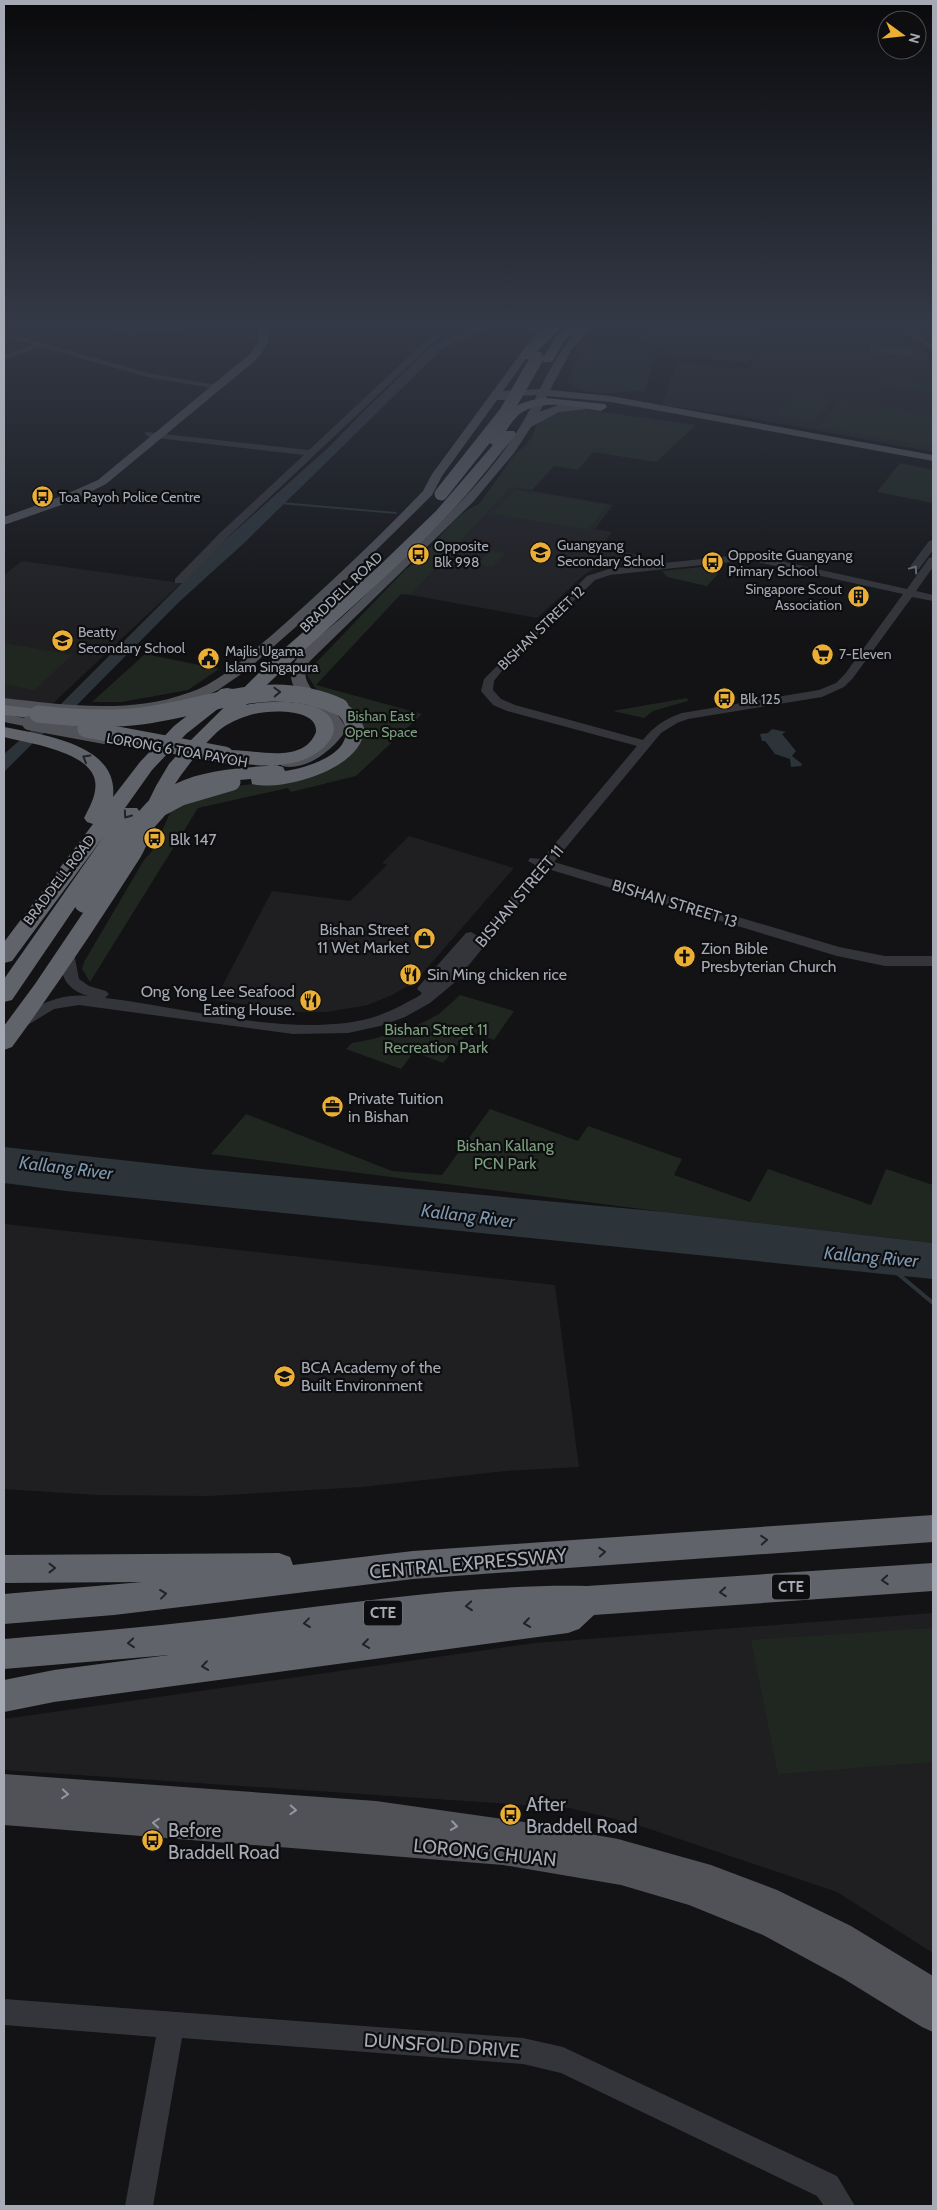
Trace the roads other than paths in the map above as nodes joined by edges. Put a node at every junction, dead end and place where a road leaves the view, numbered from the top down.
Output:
1 (159, 430) edge
2 (335, 430) edge
3 (469, 430) edge
4 (478, 430) edge
5 (491, 430) edge
6 (500, 430) edge
7 (510, 430) edge
8 (523, 430) edge
9 (744, 430) edge
10 (767, 430) edge
11 (152, 436) junction
12 (310, 454) junction
13 (933, 458) edge
14 (933, 465) edge
15 (434, 493) junction
16 (461, 496) junction
17 (4, 516) edge
18 (4, 522) edge
19 (933, 543) edge
20 (933, 560) edge
21 (394, 571) junction
22 (374, 576) junction
23 (179, 581) dead end
24 (902, 590) junction
25 (933, 594) edge
26 (933, 598) edge
27 (284, 658) junction
28 (230, 678) junction
29 (4, 702) edge
30 (4, 710) edge
31 (4, 714) edge
32 (38, 716) junction
33 (4, 718) edge
34 (340, 728) junction
35 (180, 730) junction
36 (208, 732) junction
37 (9, 734) edge
38 (641, 743) junction
39 (224, 757) junction
40 (152, 810) junction
41 (84, 846) junction
42 (542, 860) junction
43 (92, 904) junction
44 (67, 953) junction
45 (933, 954) edge
46 (4, 956) edge
47 (933, 961) edge
48 (4, 995) edge
49 (11, 1018) edge
50 (4, 1042) edge
51 (933, 1528) edge
52 (413, 1566) junction
53 (4, 1570) edge
54 (933, 1577) edge
55 (587, 1601) junction
56 (4, 1609) edge
57 (4, 1654) edge
58 (4, 1696) edge
59 (4, 1788) edge
60 (4, 1810) edge
61 (933, 1994) edge
62 (4, 2012) edge
63 (933, 2016) edge
64 (172, 2025) junction
65 (139, 2206) edge
66 (841, 2206) edge

1 - 11 main road
2 - 12 street
3 - 15 main road, BRADDELL ROAD
4 - 15 main road
5 - 15 highway, BRADDELL ROAD, bridge
6 - 22 highway
7 - 16 highway, BRADDELL ROAD
8 - 21 main road, BRADDELL ROAD
9 - 14 main road
10 - 13 main road
11 - 12 street
11 - 17 main road
11 - 18 main road
12 - 23 street
15 - 28 main road, BRADDELL ROAD
15 - 35 highway, BRADDELL ROAD
16 - 21 highway
16 - 22 highway, BRADDELL ROAD
24 -> 19 street, BISHAN STREET 11
20 - 24 street, BISHAN STREET 11
21 - 34 main road, BRADDELL ROAD
22 - 27 highway, BRADDELL ROAD
24 - 25 street
24 - 26 street
24 - 38 street, BISHAN STREET 11
24 - 38 street, BISHAN STREET 12
27 - 36 highway, BRADDELL ROAD
27 -> 48 highway, BRADDELL ROAD
28 - 32 main road, BRADDELL ROAD
28 - 35 highway
29 - 32 main road
30 - 32 highway
31 - 32 highway
32 - 33 main road
32 - 39 highway, bridge
32 -> 43 highway, bridge
34 - 39 main road, LORONG 6 TOA PAYOH
34 - 40 highway
35 - 41 highway, BRADDELL ROAD
36 - 39 highway
36 - 40 highway, BRADDELL ROAD
41 -> 37 highway
38 - 42 street, BISHAN STREET 11
40 - 43 highway, BRADDELL ROAD
41 - 46 highway, BRADDELL ROAD
42 - 44 street, BISHAN STREET 11
42 - 45 street, BISHAN STREET 13
42 - 47 street, BISHAN STREET 13
42 - 49 street, BISHAN STREET 11
43 - 44 highway
43 - 49 highway
44 - 49 highway
49 - 50 highway
52 -> 51 highway, CENTRAL EXPRESSWAY
53 -> 52 highway
56 -> 52 highway, CENTRAL EXPRESSWAY
54 -> 55 highway, CTE
55 -> 57 highway, CTE
55 -> 58 highway
59 -> 61 main road, LORONG CHUAN
63 -> 60 main road, LORONG CHUAN
62 - 64 street, DUNSFOLD DRIVE
64 - 65 street
64 - 66 street, DUNSFOLD DRIVE

